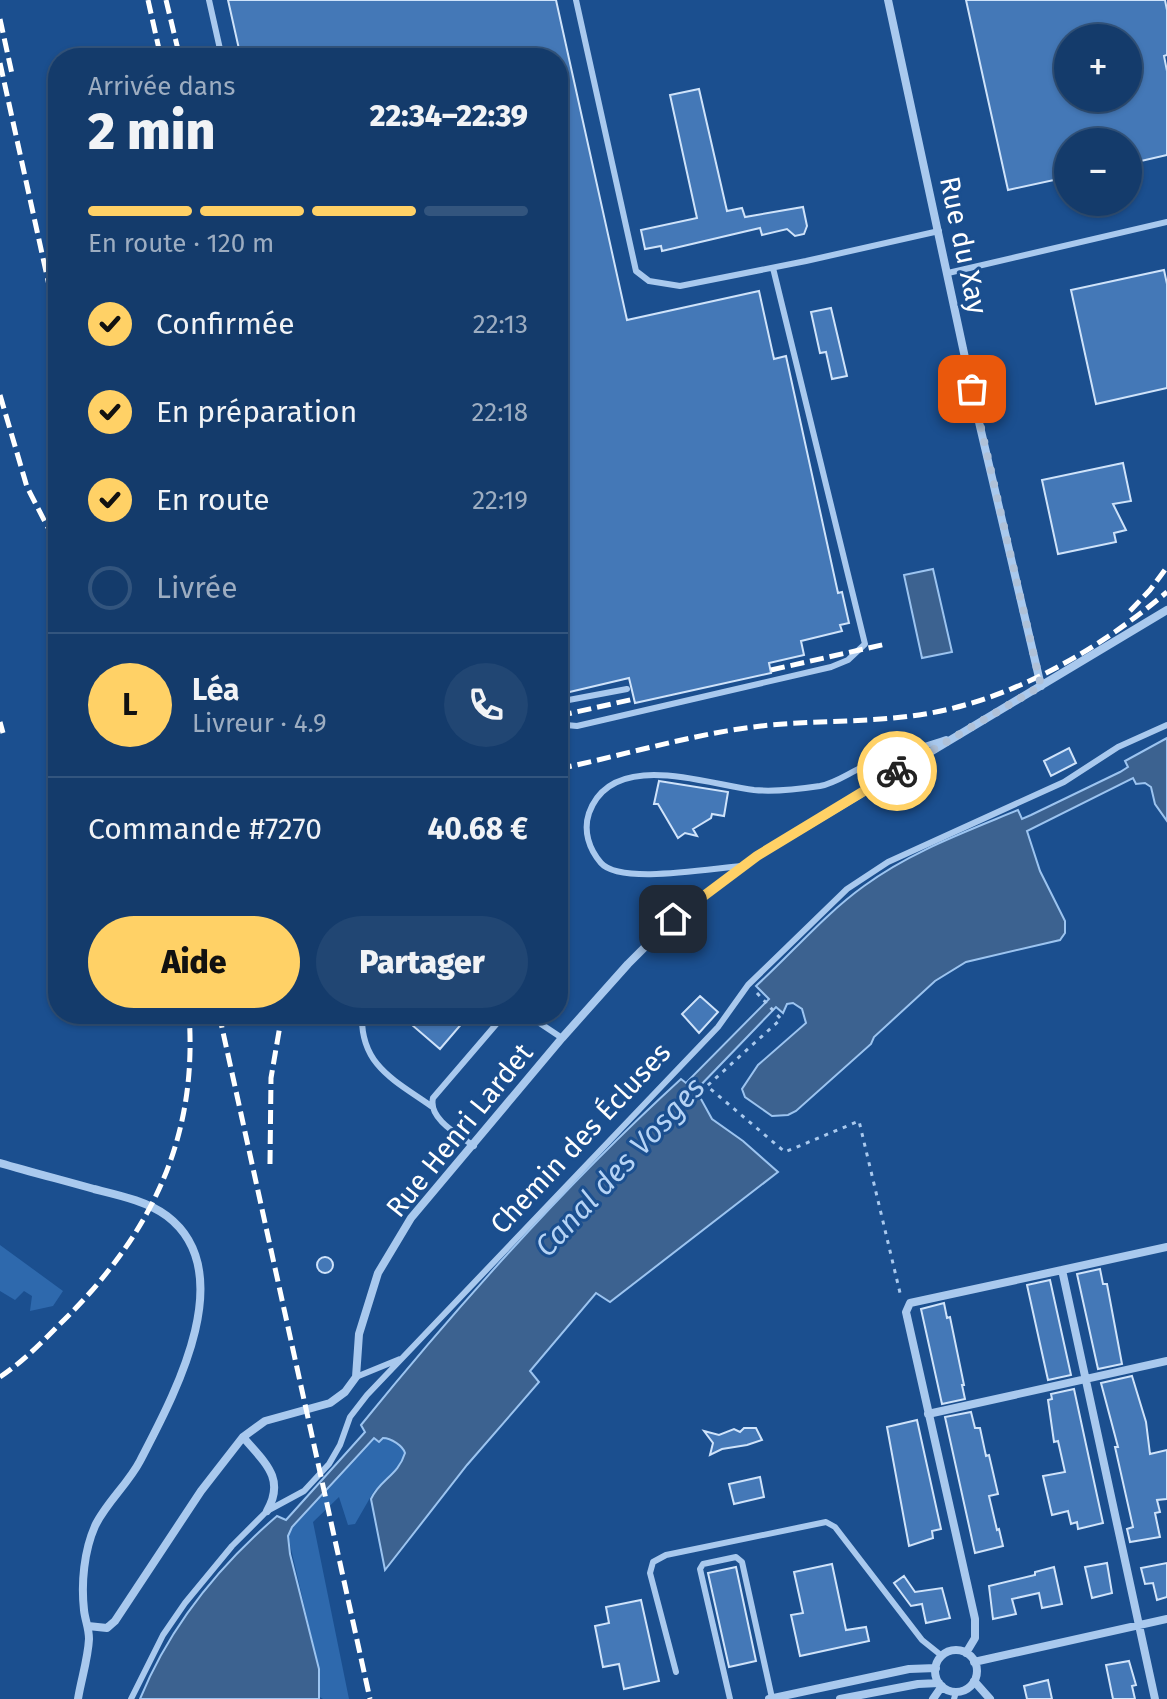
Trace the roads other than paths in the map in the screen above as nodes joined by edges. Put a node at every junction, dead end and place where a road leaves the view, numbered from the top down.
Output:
1 (209, 0) edge
2 (576, 0) edge
3 (888, 0) edge
4 (220, 48) edge
5 (1167, 222) edge
6 (939, 231) junction
7 (773, 268) junction
8 (948, 273) junction
9 (1167, 610) edge
10 (1041, 686) junction
11 (627, 689) dead end
12 (568, 700) edge
13 (568, 725) edge
14 (1167, 725) edge
15 (953, 737) junction
16 (745, 865) junction
17 (363, 1024) edge
18 (496, 1024) edge
19 (541, 1024) edge
20 (562, 1038) junction
21 (431, 1106) junction
22 (474, 1146) junction
23 (0, 1163) edge
24 (1167, 1247) edge
25 (1062, 1270) junction
26 (405, 1357) junction
27 (1167, 1361) edge
28 (356, 1377) junction
29 (1085, 1379) junction
30 (928, 1414) junction
31 (243, 1437) junction
32 (267, 1511) junction
33 (1167, 1619) edge
34 (1141, 1625) junction
35 (88, 1626) junction
36 (966, 1653) junction
37 (942, 1656) junction
38 (974, 1662) junction
39 (936, 1668) junction
40 (676, 1672) dead end
41 (974, 1681) junction
42 (940, 1684) junction
43 (955, 1695) edge
44 (771, 1698) edge
45 (78, 1699) edge
46 (131, 1699) edge
47 (730, 1699) edge
48 (840, 1699) edge
49 (933, 1699) edge
50 (990, 1699) edge
51 (1155, 1699) edge

1 - 4 lane
2 - 7 lane
3 - 6 street, Rue du Xay
5 - 8 lane
6 - 7 lane
6 - 8 street, Rue du Xay
7 - 13 lane
8 - 10 street, Rue du Xay
9 - 10 street, Rue Henri Lardet
10 - 15 street, Rue Henri Lardet
11 - 12 lane
14 - 26 lane, Chemin des Écluses
15 - 16 street, Rue Henri Lardet
15 - 16 lane
16 - 20 street, Rue Henri Lardet
17 - 21 lane
18 - 21 lane
19 - 20 lane
20 - 22 street, Rue Henri Lardet
21 - 22 lane
22 - 28 street, Rue Henri Lardet
23 - 35 street
24 - 25 street
25 - 29 street
25 - 30 street
26 - 28 lane
26 - 32 lane, Chemin des Écluses
27 - 29 street
28 - 31 street
29 - 30 street
29 - 34 street
30 - 36 street
31 - 32 street
31 - 35 street
32 - 46 lane, Chemin des Écluses
33 - 34 street
34 - 38 street
34 - 51 street
35 - 45 street
36 - 37 street
36 - 38 street
37 - 39 street
37 - 40 lane
38 - 41 street
39 - 42 street
39 - 44 street
41 - 43 street
41 - 50 street
42 - 43 street
42 - 48 street
42 - 49 street
44 - 47 lane

